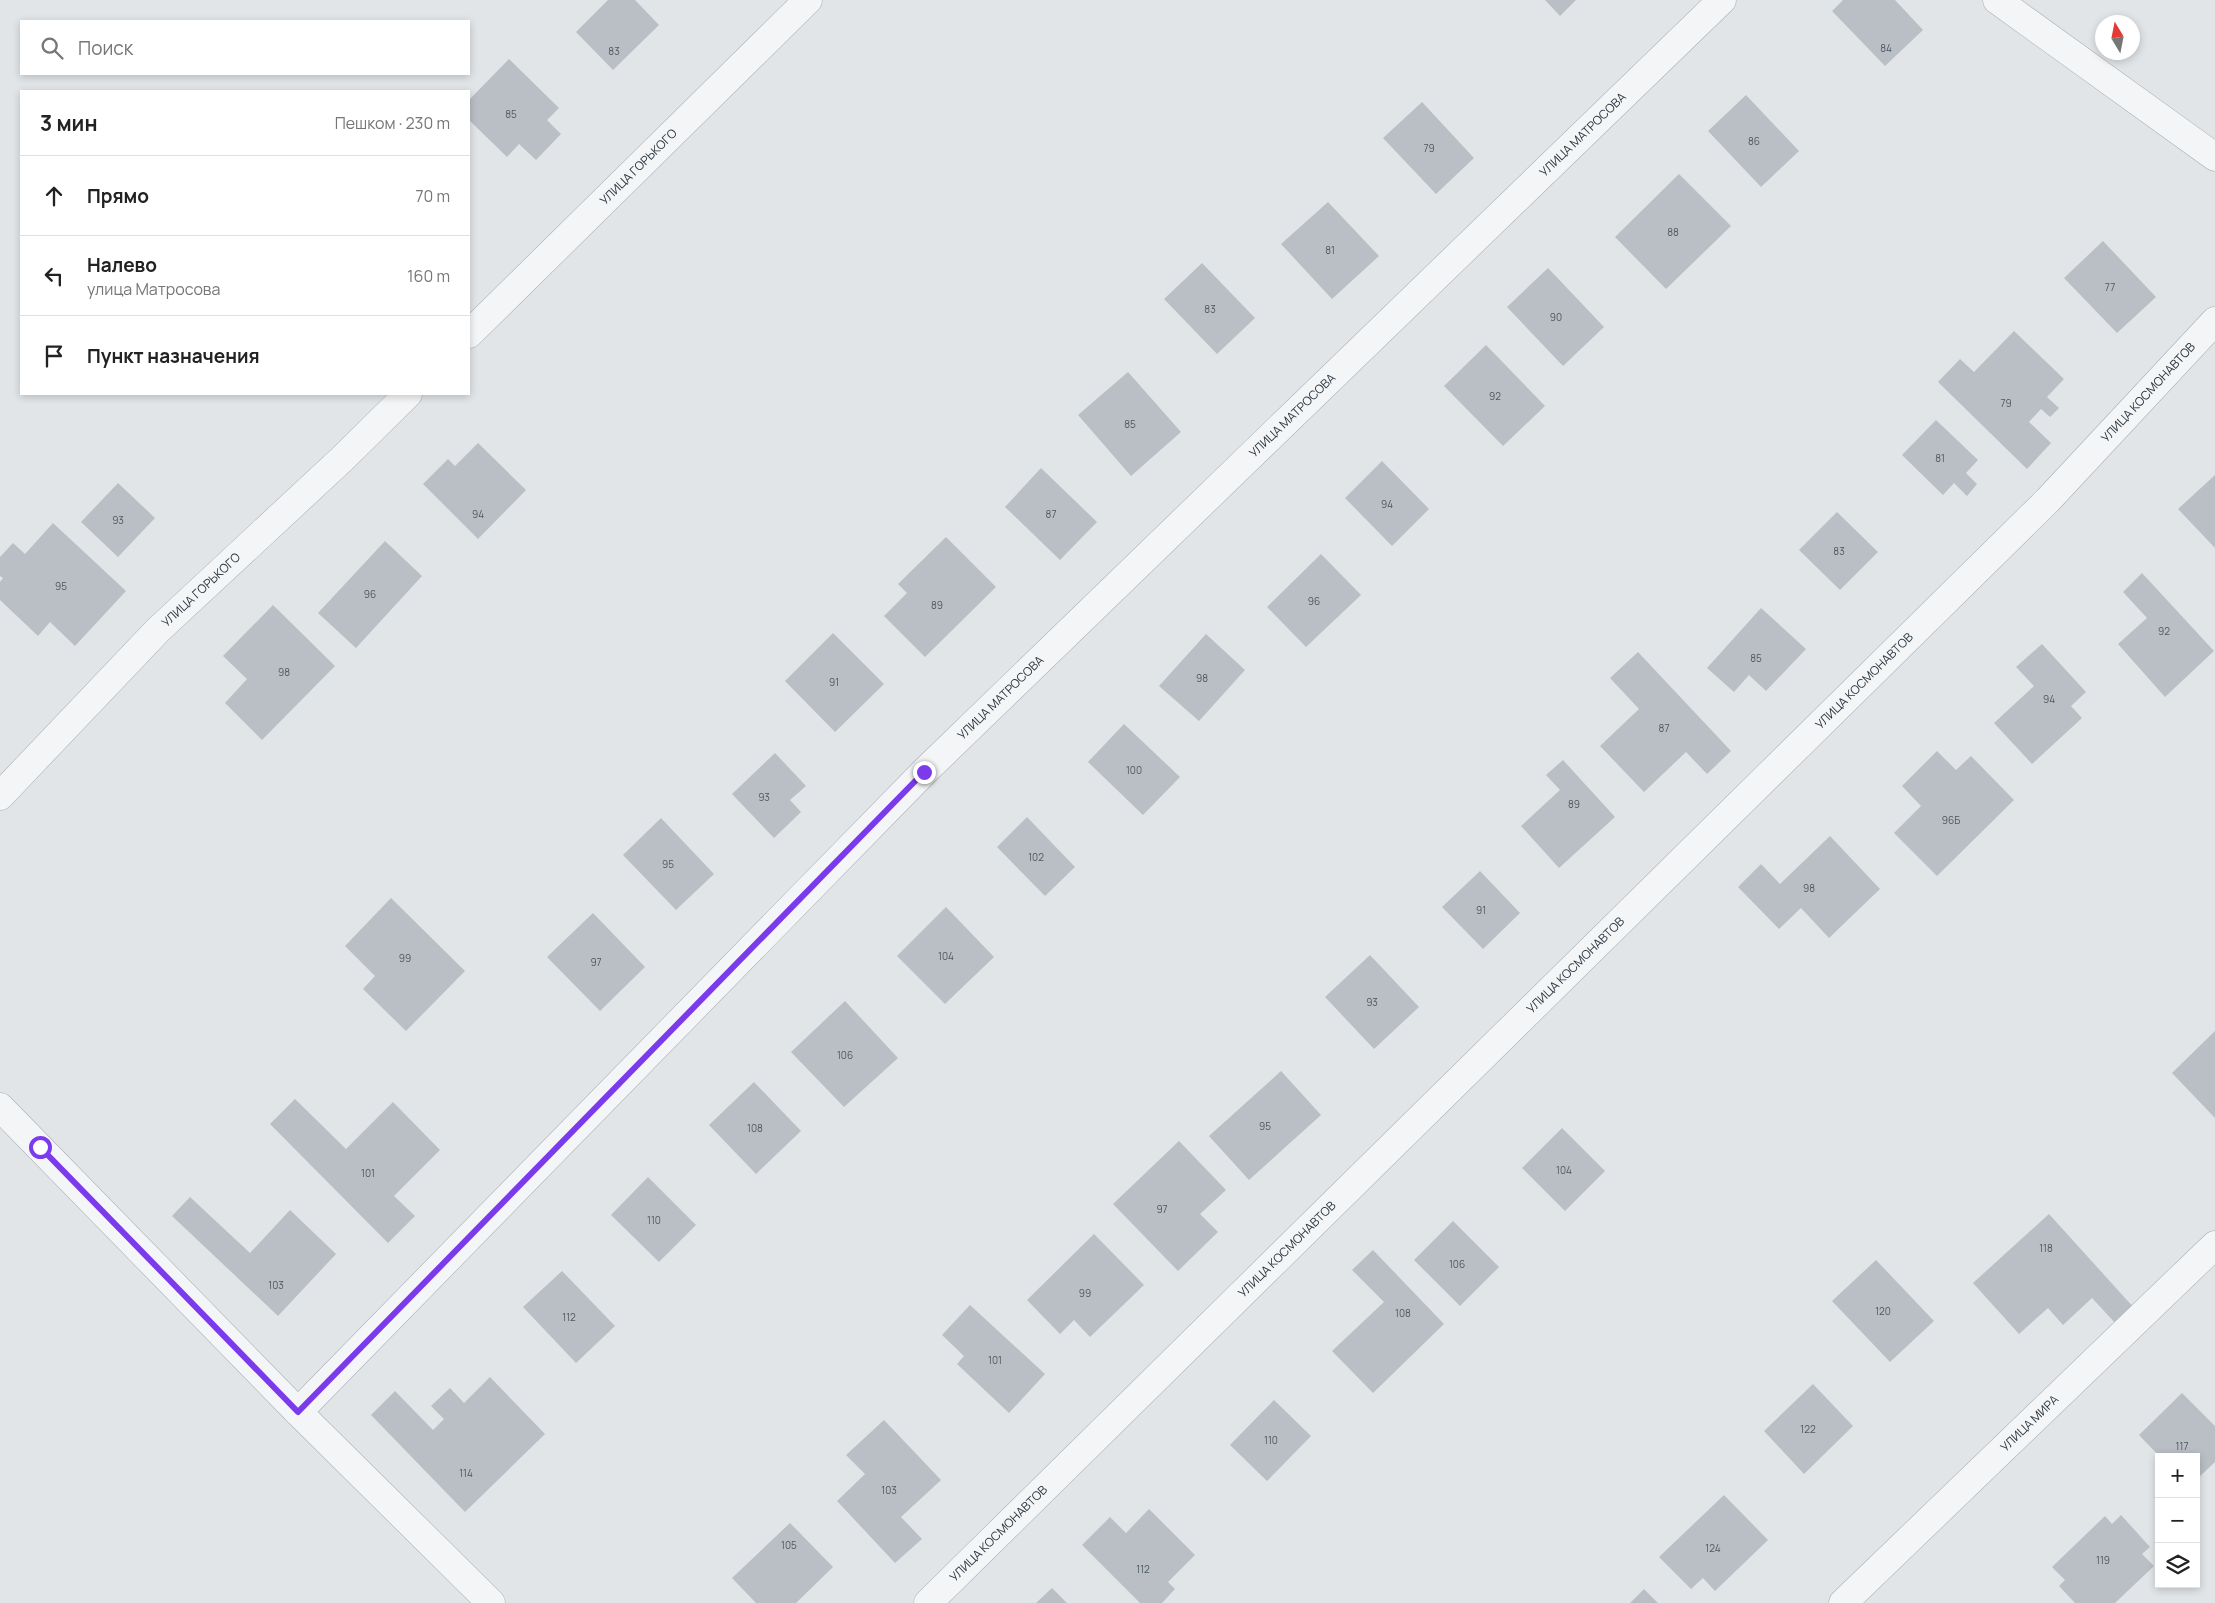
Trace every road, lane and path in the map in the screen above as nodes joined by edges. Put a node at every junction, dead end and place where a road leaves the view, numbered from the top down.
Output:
1 (808, 0) edge
2 (1722, 0) edge
3 (1997, 0) edge
4 (2215, 157) edge
5 (2215, 321) edge
6 (470, 333) edge
7 (407, 395) edge
8 (0, 796) edge
9 (0, 1107) edge
10 (2215, 1244) edge
11 (298, 1412) junction
12 (491, 1603) edge
13 (928, 1603) edge
14 (1843, 1603) edge

1 - 6 street, УЛИЦА ГОРЬКОГО
2 - 11 street, УЛИЦА МАТРОСОВА
3 - 4 street
5 - 13 street, УЛИЦА КОСМОНАВТОВ
7 - 8 street, УЛИЦА ГОРЬКОГО
9 - 11 street
10 - 14 street, УЛИЦА МИРА
11 - 12 street

